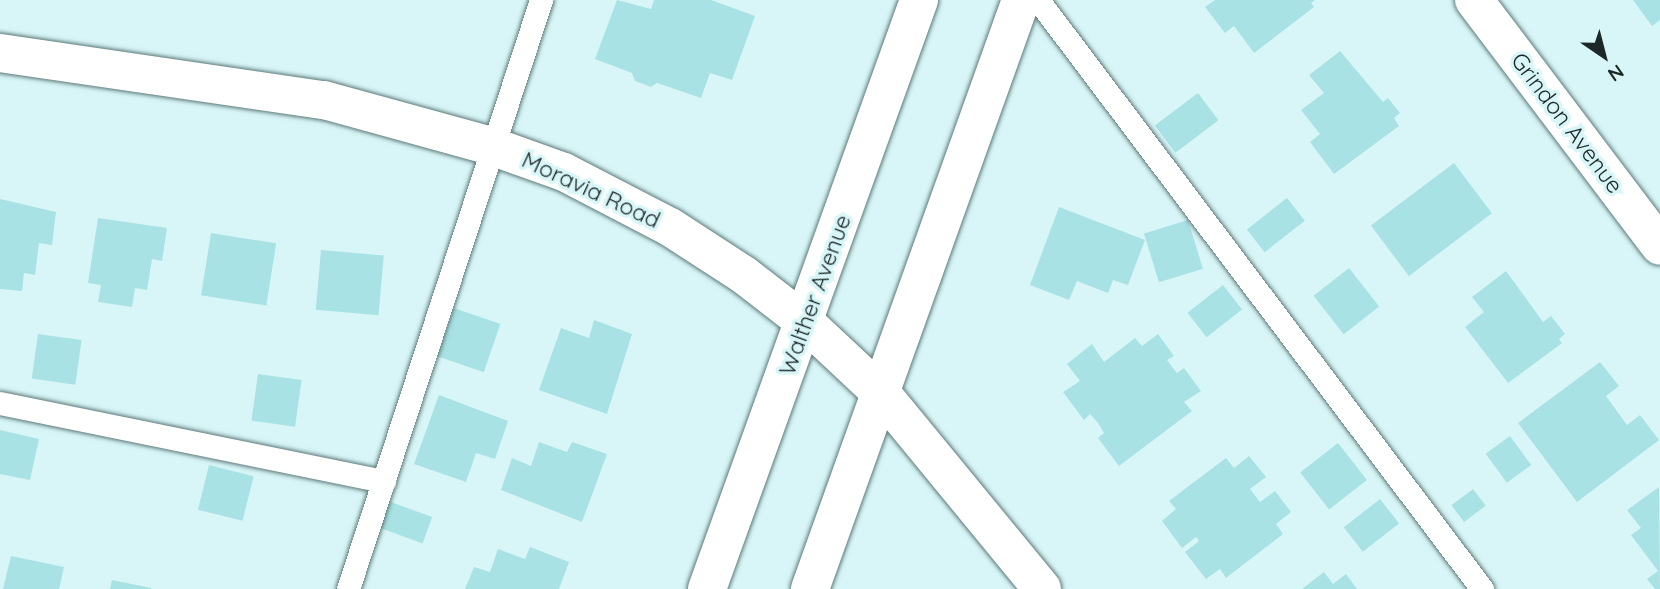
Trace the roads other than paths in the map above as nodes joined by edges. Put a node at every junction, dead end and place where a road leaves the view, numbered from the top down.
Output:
1 (541, 0) edge
2 (919, 0) edge
3 (1021, 0) edge
4 (1038, 0) edge
5 (1474, 0) edge
6 (0, 53) edge
7 (491, 146) junction
8 (1660, 246) edge
9 (806, 323) junction
10 (881, 394) junction
11 (0, 403) edge
12 (384, 481) junction
13 (348, 589) edge
14 (707, 589) edge
15 (810, 589) edge
16 (1042, 589) edge
17 (1482, 589) edge

1 - 7 lane
2 - 9 main road, Walther Avenue
3 - 10 main road
4 - 17 lane
5 - 8 main road, Grindon Avenue
6 - 7 main road, Moravia Road
7 - 9 main road, Moravia Road
7 - 12 lane
9 - 10 main road, Moravia Road
9 - 14 main road, Walther Avenue
10 - 15 main road
10 - 16 main road, Moravia Road
11 - 12 lane
12 - 13 lane

